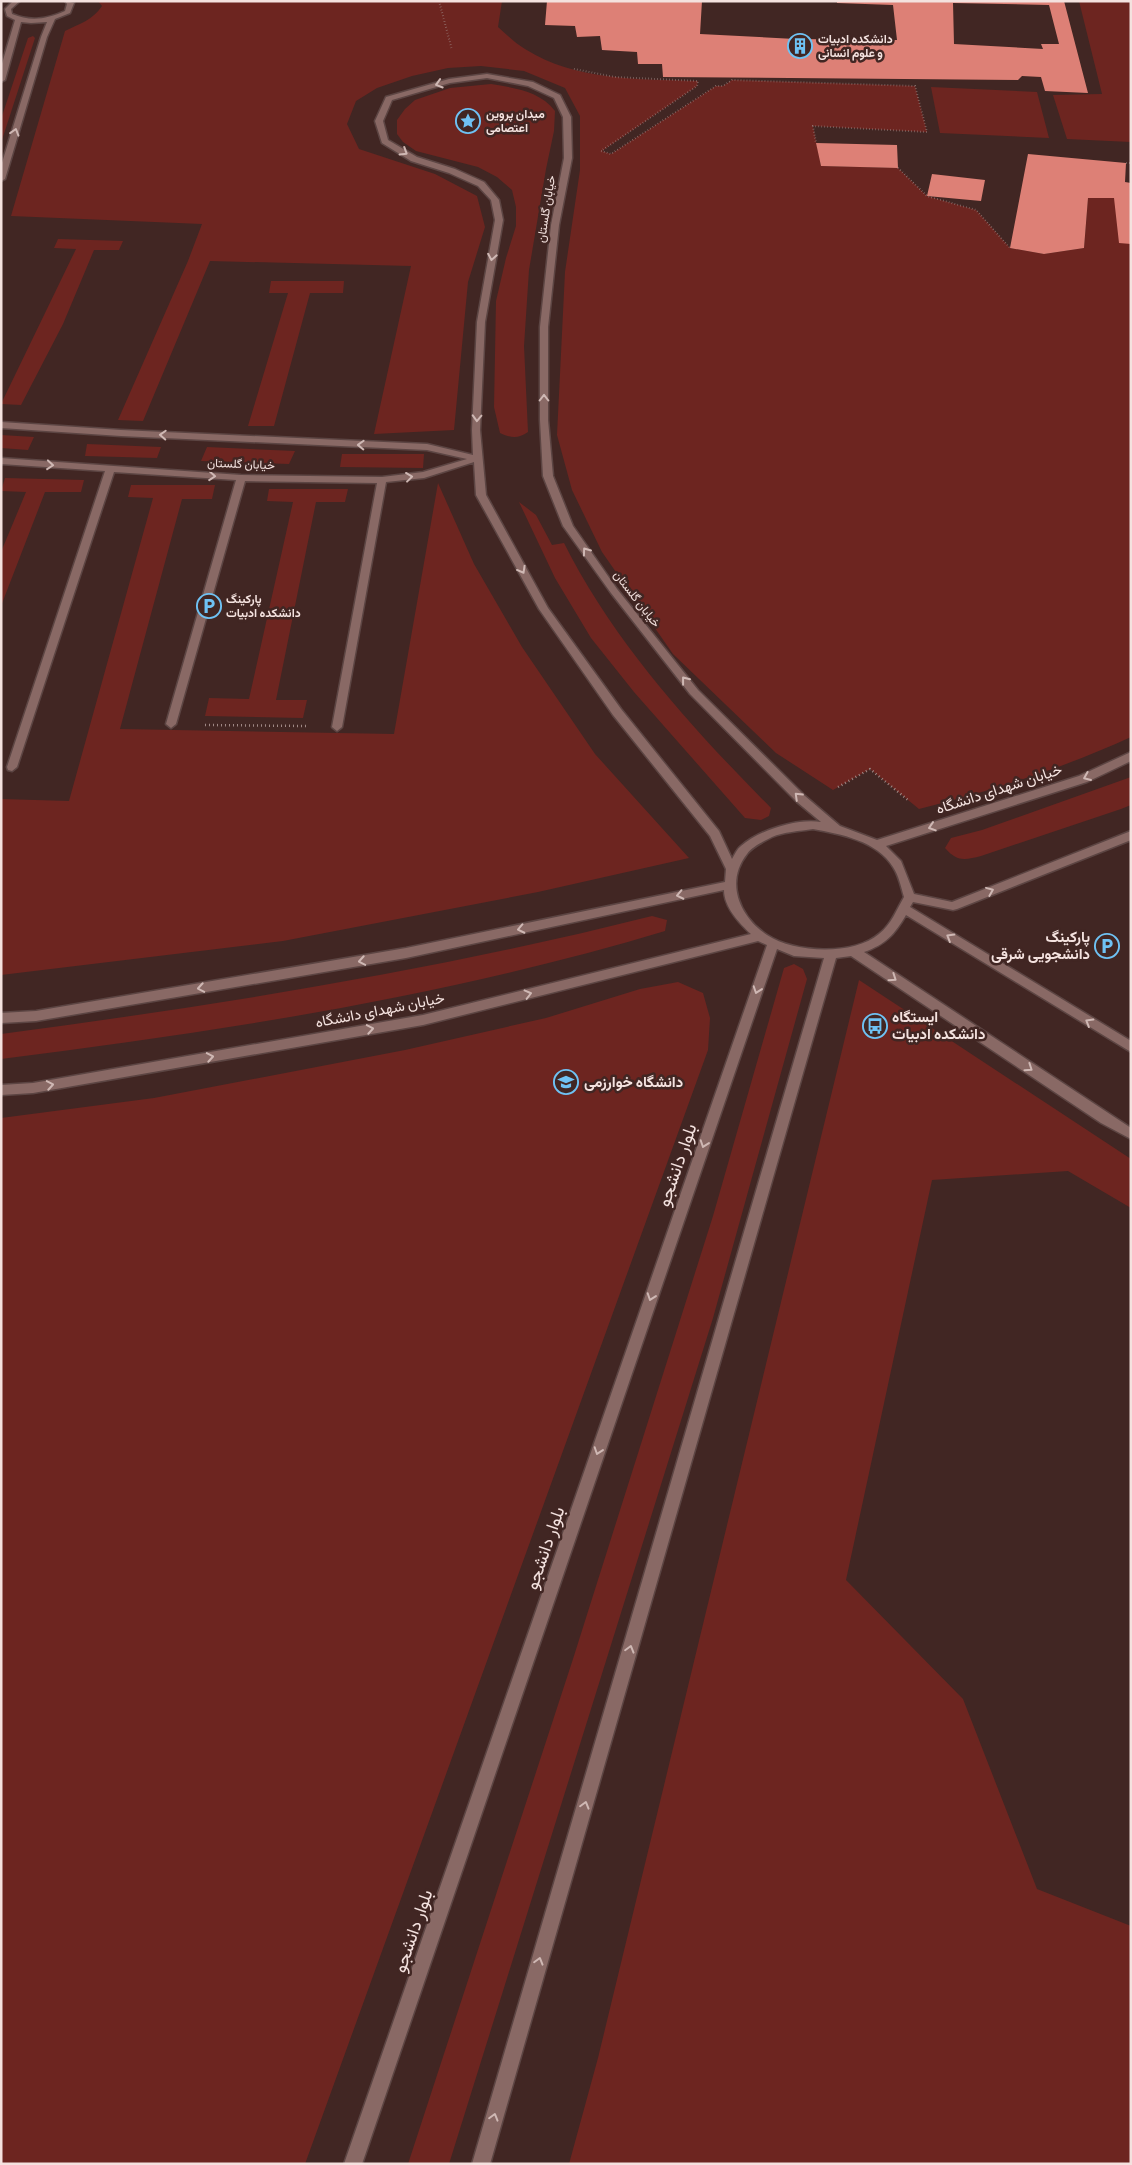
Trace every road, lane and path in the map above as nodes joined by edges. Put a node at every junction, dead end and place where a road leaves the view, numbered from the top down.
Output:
1 (68, 1) edge
2 (438, 1) edge
3 (15, 2) edge
4 (52, 19) junction
5 (18, 20) junction
6 (569, 68) dead end
7 (1, 80) edge
8 (460, 80) junction
9 (816, 143) dead end
10 (1126, 163) dead end
11 (1131, 164) edge
12 (898, 168) dead end
13 (1, 179) edge
14 (1010, 248) dead end
15 (1, 425) edge
16 (478, 458) junction
17 (1, 461) edge
18 (110, 470) junction
19 (241, 478) junction
20 (382, 480) junction
21 (171, 724) joint
22 (338, 727) joint
23 (1131, 756) edge
24 (12, 767) dead end
25 (834, 790) dead end
26 (912, 804) dead end
27 (835, 828) junction
28 (1131, 835) edge
29 (875, 846) junction
30 (731, 868) junction
31 (728, 885) junction
32 (910, 897) junction
33 (903, 908) junction
34 (767, 940) junction
35 (853, 951) junction
36 (831, 954) junction
37 (1, 1018) edge
38 (1131, 1047) edge
39 (1, 1090) edge
40 (1131, 1134) edge
41 (352, 2164) edge
42 (481, 2164) edge

1 - 4 lane
2 - 8 path
3 - 5 lane
4 - 5 lane
13 -> 4 lane
5 - 7 lane
6 - 9 path
8 -> 16 lane, خیابان گلستان
27 -> 8 lane, خیابان گلستان
10 - 11 path
12 - 14 path
16 -> 15 lane, خیابان گلستان
20 -> 16 lane, خیابان گلستان
16 -> 30 lane, خیابان گلستان
17 -> 18 lane, خیابان گلستان
18 -> 19 lane, خیابان گلستان
18 - 24 lane
19 - 20 lane, خیابان گلستان
19 - 21 lane
20 - 22 lane
21 - 22 path
23 -> 29 lane, خیابان شهدای دانشگاه
25 - 26 path
27 - 29 lane
27 - 30 lane
32 -> 28 lane
29 - 32 lane
30 - 31 lane
31 - 34 lane
31 -> 37 lane
32 - 33 lane
33 - 35 lane
38 -> 33 lane
34 - 36 lane
39 -> 34 lane, خیابان شهدای دانشگاه
34 -> 41 lane, بلوار دانشجو
35 - 36 lane
35 -> 40 lane
42 -> 36 lane

